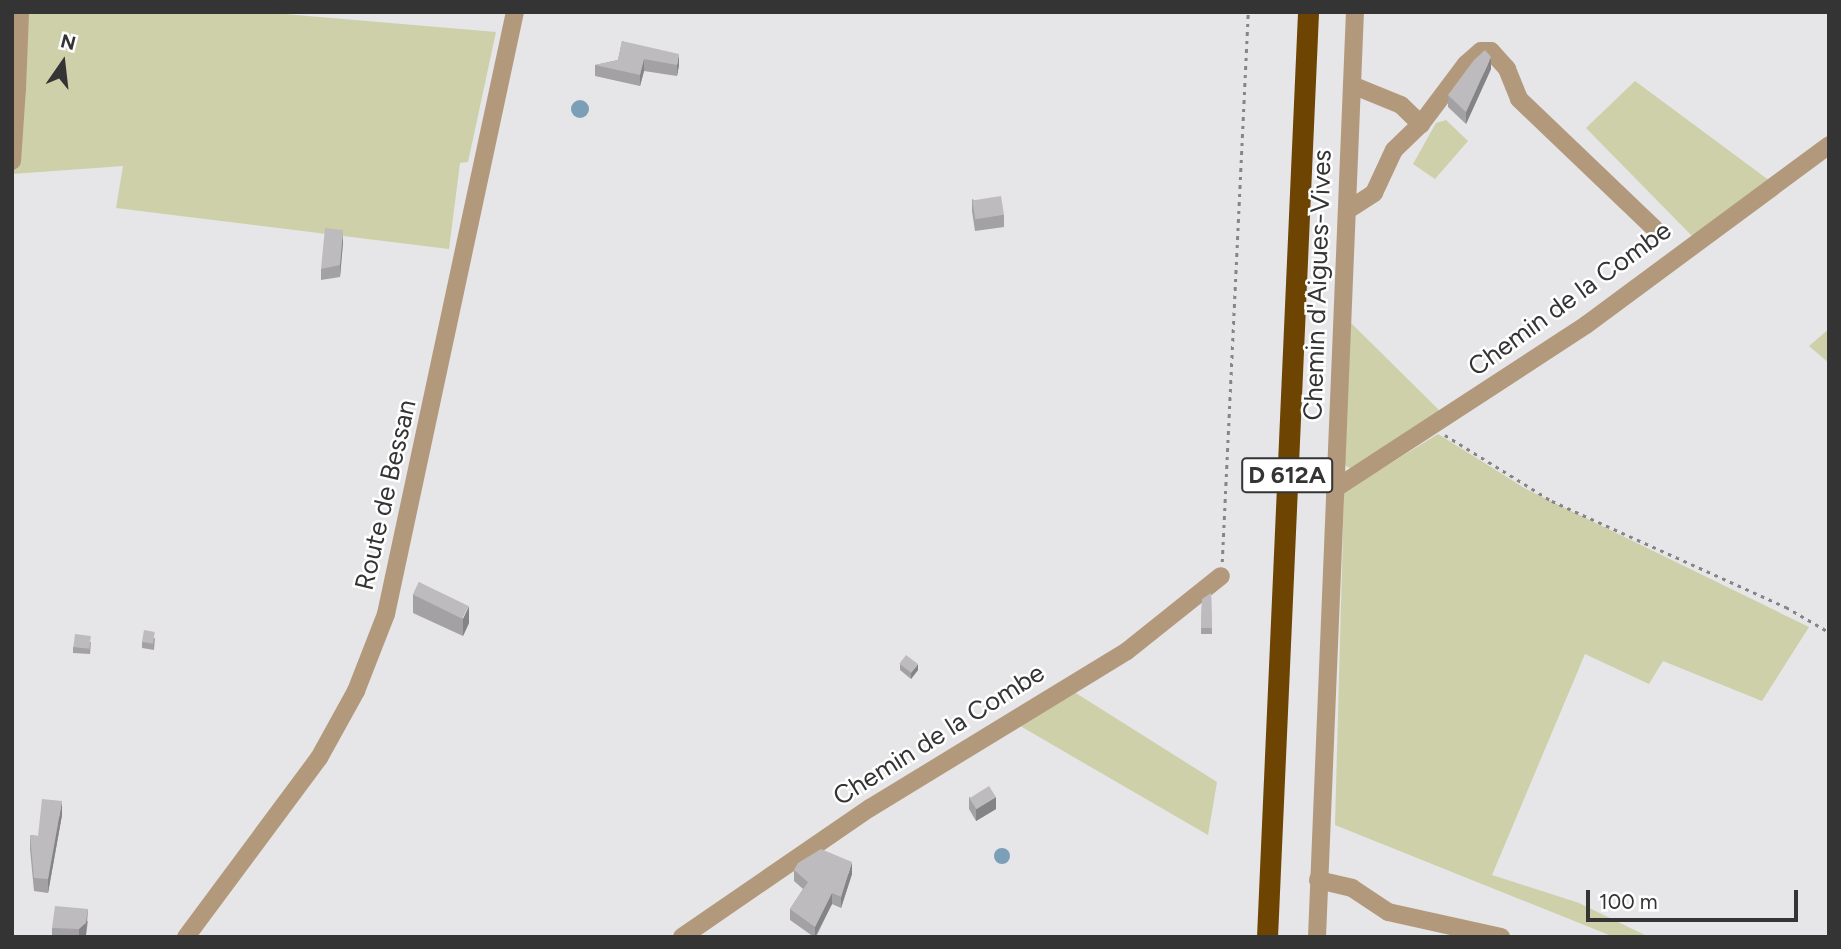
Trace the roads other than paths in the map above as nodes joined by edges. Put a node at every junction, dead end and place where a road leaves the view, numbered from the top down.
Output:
1 (20, 12) edge
2 (515, 12) edge
3 (1308, 12) edge
4 (1355, 12) edge
5 (1353, 85) junction
6 (15, 88) edge
7 (1420, 124) junction
8 (1829, 145) edge
9 (12, 161) edge
10 (1348, 210) junction
11 (1654, 228) dead end
12 (1336, 488) junction
13 (1221, 576) road end
14 (1318, 880) junction
15 (186, 937) edge
16 (682, 937) edge
17 (1267, 937) edge
18 (1317, 937) edge
19 (1502, 937) edge

1 - 6 street
2 - 15 street, Route de Bessan
3 - 17 highway, D 612A
4 - 5 street, Chemin d'Aigues-Vives / D 612A
5 - 7 street
5 - 10 street, Chemin d'Aigues-Vives / D 612A
6 - 9 street
7 - 10 street
7 - 11 street
8 - 12 street, Chemin de la Combe
10 - 12 street, Chemin d'Aigues-Vives / D 612A
12 - 14 street, Chemin d'Aigues-Vives / D 612A
13 - 16 street, Chemin de la Combe
14 - 18 street, Chemin d'Aigues-Vives / D 612A
14 - 19 street

